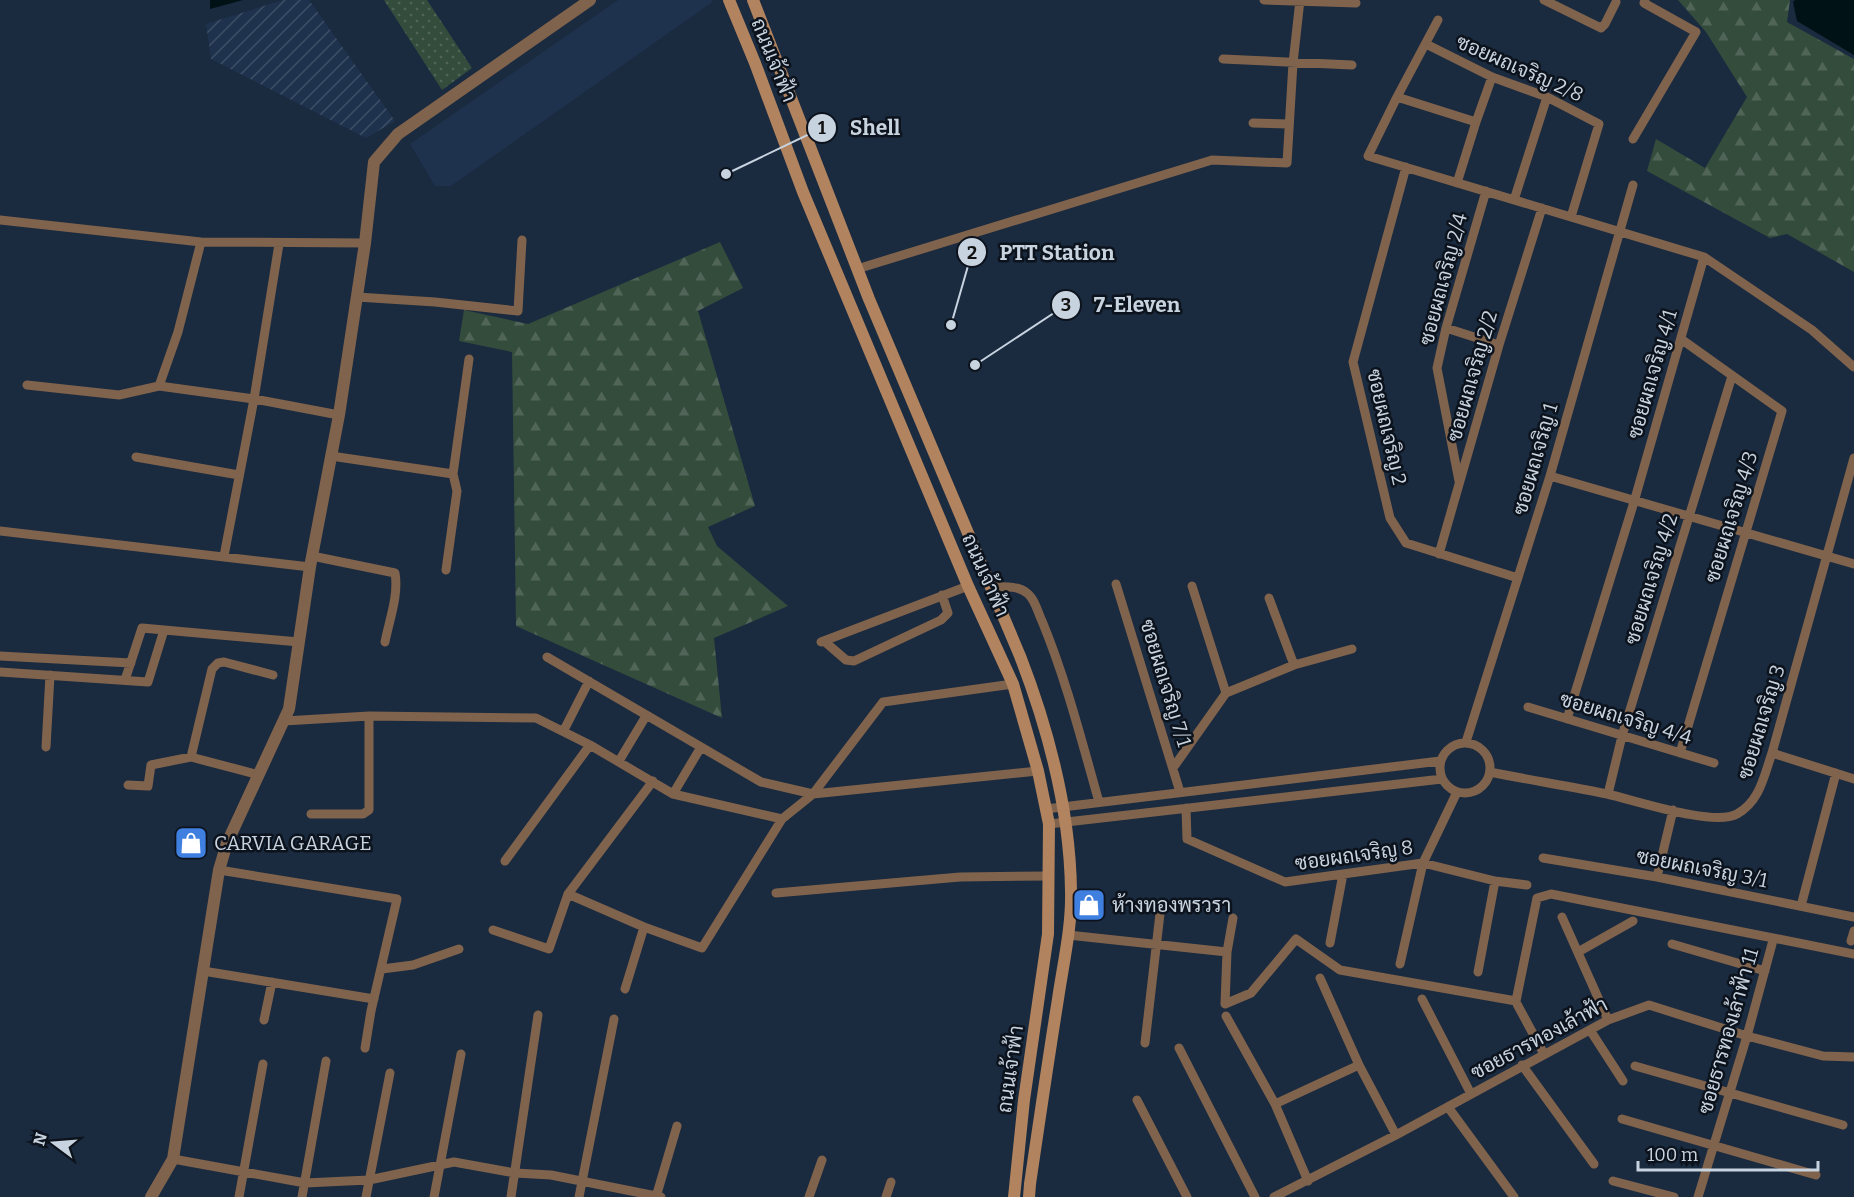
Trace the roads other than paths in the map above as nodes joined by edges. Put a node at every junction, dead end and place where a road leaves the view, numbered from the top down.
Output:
1 (590, 0) edge
2 (729, 0) edge
3 (753, 0) edge
4 (1264, 0) edge
5 (1545, 0) edge
6 (1300, 1) edge
7 (1645, 1) edge
8 (1616, 2) dead end
9 (1356, 3) dead end
10 (1438, 20) dead end
11 (1426, 44) junction
12 (1223, 59) dead end
13 (1293, 63) junction
14 (1352, 65) dead end
15 (1492, 77) junction
16 (1397, 97) junction
17 (1547, 97) junction
18 (1476, 122) junction
19 (1253, 123) dead end
20 (1288, 124) junction
21 (1633, 138) dead end
22 (1406, 167) junction
23 (1457, 183) junction
24 (1633, 185) dead end
25 (1486, 191) junction
26 (1514, 200) junction
27 (1542, 208) junction
28 (1571, 217) junction
29 (0, 220) edge
30 (1620, 232) junction
31 (522, 240) dead end
32 (201, 242) junction
33 (365, 243) junction
34 (279, 244) junction
35 (1704, 257) junction
36 (857, 269) junction
37 (357, 297) junction
38 (1446, 328) junction
39 (1681, 339) junction
40 (1500, 345) junction
41 (469, 358) dead end
42 (1854, 367) edge
43 (1732, 376) junction
44 (27, 385) dead end
45 (159, 386) junction
46 (254, 399) junction
47 (339, 415) junction
48 (136, 456) dead end
49 (331, 456) junction
50 (1854, 458) edge
51 (453, 474) junction
52 (239, 475) junction
53 (1550, 476) junction
54 (1460, 483) junction
55 (1634, 502) junction
56 (1690, 515) junction
57 (0, 531) edge
58 (1745, 533) junction
59 (1439, 554) junction
60 (224, 556) junction
61 (1827, 556) junction
62 (311, 561) junction
63 (1854, 564) edge
64 (446, 570) dead end
65 (1518, 578) junction
66 (1116, 584) dead end
67 (968, 586) junction
68 (1192, 586) dead end
69 (992, 587) junction
70 (942, 595) junction
71 (1269, 598) dead end
72 (164, 630) junction
73 (299, 642) junction
74 (385, 642) dead end
75 (1352, 649) dead end
76 (0, 656) edge
77 (547, 657) dead end
78 (131, 663) junction
79 (1294, 665) junction
80 (0, 672) edge
81 (50, 675) junction
82 (273, 675) dead end
83 (125, 680) junction
84 (590, 681) junction
85 (1013, 684) junction
86 (1226, 693) junction
87 (1528, 706) dead end
88 (369, 716) junction
89 (646, 716) junction
90 (1567, 719) junction
91 (285, 721) junction
92 (564, 730) junction
93 (1622, 736) junction
94 (1466, 742) junction
95 (590, 745) junction
96 (46, 747) dead end
97 (701, 747) junction
98 (1680, 753) junction
99 (1772, 753) junction
100 (191, 757) junction
101 (619, 761) junction
102 (1440, 761) junction
103 (1714, 763) dead end
104 (1173, 768) junction
105 (1038, 771) junction
106 (1490, 772) junction
107 (1836, 773) junction
108 (259, 775) junction
109 (1442, 779) junction
110 (1854, 779) edge
111 (653, 781) junction
112 (128, 785) dead end
113 (1180, 792) junction
114 (1456, 792) junction
115 (673, 794) junction
116 (813, 794) junction
117 (1608, 794) junction
118 (1099, 802) junction
119 (1063, 807) junction
120 (1046, 808) junction
121 (1186, 808) junction
122 (1673, 810) junction
123 (311, 814) dead end
124 (782, 819) junction
125 (1066, 822) junction
126 (1049, 824) junction
127 (1543, 858) dead end
128 (505, 861) dead end
129 (1423, 863) junction
130 (219, 870) junction
131 (1343, 874) junction
132 (1048, 876) junction
133 (1657, 877) junction
134 (1495, 881) junction
135 (1527, 885) dead end
136 (776, 893) dead end
137 (568, 894) junction
138 (1161, 905) dead end
139 (1801, 906) junction
140 (1562, 917) dead end
141 (1854, 917) edge
142 (1233, 918) dead end
143 (1633, 921) dead end
144 (644, 927) junction
145 (493, 930) dead end
146 (1854, 931) edge
147 (1068, 935) junction
148 (1851, 941) dead end
149 (1330, 943) dead end
150 (1156, 944) junction
151 (1672, 944) dead end
152 (1772, 944) dead end
153 (459, 949) dead end
154 (1227, 952) junction
155 (1578, 952) junction
156 (1854, 954) edge
157 (1400, 964) dead end
158 (382, 969) junction
159 (203, 971) junction
160 (1765, 971) junction
161 (1478, 972) dead end
162 (1320, 978) dead end
163 (272, 982) junction
164 (625, 989) dead end
165 (374, 999) junction
166 (1422, 999) dead end
167 (1517, 1004) dead end
168 (538, 1015) dead end
169 (1226, 1016) dead end
170 (614, 1019) dead end
171 (264, 1020) dead end
172 (1608, 1020) junction
173 (1590, 1030) junction
174 (1747, 1036) junction
175 (1145, 1043) dead end
176 (365, 1048) dead end
177 (1179, 1048) dead end
178 (461, 1054) dead end
179 (1544, 1054) junction
180 (1854, 1057) edge
181 (326, 1061) dead end
182 (263, 1064) dead end
183 (1359, 1065) junction
184 (1522, 1065) junction
185 (1635, 1066) dead end
186 (390, 1073) dead end
187 (1623, 1081) dead end
188 (1730, 1092) junction
189 (1471, 1094) junction
190 (1137, 1100) dead end
191 (1275, 1104) junction
192 (1448, 1107) junction
193 (1622, 1119) dead end
194 (1843, 1125) dead end
195 (677, 1126) dead end
196 (1396, 1135) junction
197 (1713, 1146) junction
198 (173, 1159) junction
199 (822, 1160) dead end
200 (1594, 1164) dead end
201 (440, 1165) junction
202 (244, 1172) junction
203 (515, 1173) junction
204 (1816, 1175) dead end
205 (369, 1180) junction
206 (1308, 1180) junction
207 (1613, 1181) dead end
208 (891, 1182) dead end
209 (304, 1183) junction
210 (582, 1183) junction
211 (658, 1196) edge
212 (151, 1197) edge
213 (239, 1197) edge
214 (302, 1197) edge
215 (366, 1197) edge
216 (434, 1197) edge
217 (511, 1197) edge
218 (579, 1197) edge
219 (809, 1197) edge
220 (886, 1197) edge
221 (1014, 1197) edge
222 (1029, 1197) edge
223 (1187, 1197) edge
224 (1255, 1197) edge
225 (1274, 1197) edge
226 (1514, 1197) edge
227 (1674, 1197) edge
228 (1698, 1197) edge

1 - 33 street
2 - 67 main road, ถนนเจ้าฟ้า
3 - 36 main road, ถนนเจ้าฟ้า
4 - 6 street
5 - 8 street
6 - 9 street
6 - 13 street
7 - 21 street
10 - 11 street
11 - 15 street, ซอยผถเจริญ 2/8
11 - 16 street
12 - 13 street
13 - 14 street
13 - 20 street
15 - 17 street, ซอยผถเจริญ 2/8
15 - 18 street
16 - 18 street
16 - 22 street
17 - 26 street
17 - 28 street, ซอยผถเจริญ 2/8
18 - 23 street
19 - 20 street
20 - 36 street
22 - 23 street
22 - 59 street, ซอยผถเจริญ 2
23 - 25 street
24 - 30 street, ซอยผถเจริญ 1
25 - 26 street
25 - 38 street, ซอยผถเจริญ 2/4
26 - 27 street
27 - 28 street
27 - 40 street, ซอยผถเจริญ 2/2
28 - 30 street
29 - 32 street
30 - 35 street
30 - 53 street, ซอยผถเจริญ 1
31 - 37 street
32 - 34 street
32 - 45 street
33 - 34 street
33 - 37 street
34 - 46 street
35 - 39 street, ซอยผถเจริญ 4/1
35 - 42 street
36 - 69 main road, ถนนเจ้าฟ้า
37 - 47 street
38 - 40 street
38 - 54 street, ซอยผถเจริญ 2/4
39 - 43 street, ซอยผถเจริญ 4/3
39 - 55 street, ซอยผถเจริญ 4/1
40 - 54 street, ซอยผถเจริญ 2/2
41 - 51 street
43 - 56 street, ซอยผถเจริญ 4/2
43 - 58 street, ซอยผถเจริญ 4/3
44 - 45 street
45 - 46 street
46 - 47 street
46 - 52 street
47 - 49 street
48 - 52 street
49 - 51 street
49 - 62 street
50 - 61 street, ซอยผถเจริญ 3
51 - 64 street
52 - 60 street
53 - 55 street
53 - 65 street, ซอยผถเจริญ 1
54 - 59 street, ซอยผถเจริญ 2/2
55 - 56 street
55 - 90 street, ซอยผถเจริญ 4/1
56 - 58 street
56 - 93 street, ซอยผถเจริญ 4/2
57 - 60 street
58 - 61 street
58 - 98 street, ซอยผถเจริญ 4/3
59 - 65 street, ซอยผถเจริญ 2
60 - 62 street
61 - 63 street
61 - 99 street, ซอยผถเจริญ 3
62 - 73 street
62 - 74 street
65 - 94 street, ซอยผถเจริญ 1
66 - 104 street, ซอยผถเจริญ 7/1
67 - 70 street
67 - 85 main road, ถนนเจ้าฟ้า
68 - 86 street
69 - 118 street
69 - 119 main road, ถนนเจ้าฟ้า
70 - 70 street
71 - 79 street
72 - 73 street
72 - 78 street
72 - 83 street
73 - 91 street
75 - 79 street
76 - 78 street
77 - 84 street
78 - 83 street
79 - 86 street
80 - 81 street
81 - 83 street
81 - 96 street
82 - 100 street
84 - 89 street
84 - 92 street
85 - 105 main road, ถนนเจ้าฟ้า
85 - 116 street
86 - 104 street
87 - 90 street, ซอยผถเจริญ 4/4
88 - 91 street
88 - 92 street
88 - 123 street
89 - 97 street
89 - 101 street
90 - 93 street, ซอยผถเจริญ 4/4
91 - 108 street
92 - 95 street
93 - 98 street, ซอยผถเจริญ 4/4
93 - 117 street, ซอยผถเจริญ 4/2
94 - 102 street
94 - 106 street
95 - 101 street
95 - 128 street
97 - 115 street
97 - 116 street
98 - 103 street, ซอยผถเจริญ 4/4
99 - 107 street
99 - 122 street, ซอยผถเจริญ 3
100 - 108 street
100 - 112 street
101 - 111 street
102 - 109 street
102 - 113 street
104 - 113 street, ซอยผถเจริญ 7/1
105 - 116 street
105 - 120 main road, ถนนเจ้าฟ้า
106 - 114 street
106 - 117 street, ซอยผถเจริญ 3
107 - 110 street
107 - 139 street
108 - 130 street
109 - 114 street
109 - 121 street
111 - 115 street
111 - 137 street
113 - 118 street
114 - 129 street
115 - 124 street
116 - 124 street
117 - 122 street, ซอยผถเจริญ 3
118 - 119 street
119 - 120 street
119 - 125 main road, ถนนเจ้าฟ้า
120 - 126 main road, ถนนเจ้าฟ้า
121 - 125 street
121 - 131 street, ซอยผถเจริญ 8
122 - 133 street
124 - 144 street
125 - 126 street
125 - 147 main road, ถนนเจ้าฟ้า
126 - 132 main road, ถนนเจ้าฟ้า
127 - 133 street, ซอยผถเจริญ 3/1
129 - 131 street, ซอยผถเจริญ 8
129 - 134 street, ซอยผถเจริญ 8
129 - 157 street
130 - 158 street
130 - 159 street
131 - 149 street
132 - 136 street
132 - 221 main road, ถนนเจ้าฟ้า
133 - 139 street, ซอยผถเจริญ 3/1
134 - 135 street, ซอยผถเจริญ 8
134 - 161 street
137 - 144 street
137 - 145 street
138 - 150 street
139 - 141 street, ซอยผถเจริญ 3/1
140 - 155 street
142 - 154 street
143 - 155 street
144 - 164 street
146 - 148 street
147 - 150 street
147 - 222 main road, ถนนเจ้าฟ้า
150 - 154 street
150 - 175 street
151 - 160 street
152 - 160 street, ซอยธารทองเล้าฟ้า 11
153 - 158 street
154 - 156 street
155 - 172 street
158 - 165 street
159 - 163 street
159 - 198 street
160 - 174 street, ซอยธารทองเล้าฟ้า 11
162 - 183 street
163 - 165 street
163 - 171 street
165 - 176 street
166 - 189 street
167 - 179 street
168 - 203 street
169 - 191 street
170 - 210 street
172 - 173 street, ซอยธารทองเล้าฟ้า
172 - 174 street, ซอยธารทองเล้าฟ้า
173 - 179 street, ซอยธารทองเล้าฟ้า
173 - 187 street
174 - 180 street
174 - 188 street, ซอยธารทองเล้าฟ้า 11
177 - 224 street
178 - 201 street
179 - 184 street, ซอยธารทองเล้าฟ้า
181 - 209 street
182 - 202 street
183 - 191 street
183 - 196 street
184 - 189 street, ซอยธารทองเล้าฟ้า
184 - 200 street
185 - 188 street
186 - 205 street
188 - 194 street
188 - 197 street, ซอยธารทองเล้าฟ้า 11
189 - 192 street, ซอยธารทองเล้าฟ้า
190 - 223 street
191 - 206 street
192 - 196 street, ซอยธารทองเล้าฟ้า
192 - 226 street
193 - 197 street
195 - 211 street
196 - 206 street, ซอยธารทองเล้าฟ้า
197 - 204 street
197 - 228 street, ซอยธารทองเล้าฟ้า 11
198 - 202 street
198 - 212 street
199 - 219 street
201 - 203 street
201 - 205 street
201 - 216 street
202 - 209 street
202 - 213 street
203 - 210 street
203 - 217 street
205 - 209 street
205 - 215 street
206 - 225 street, ซอยธารทองเล้าฟ้า
207 - 227 street
208 - 220 street
209 - 214 street
210 - 211 street
210 - 218 street

